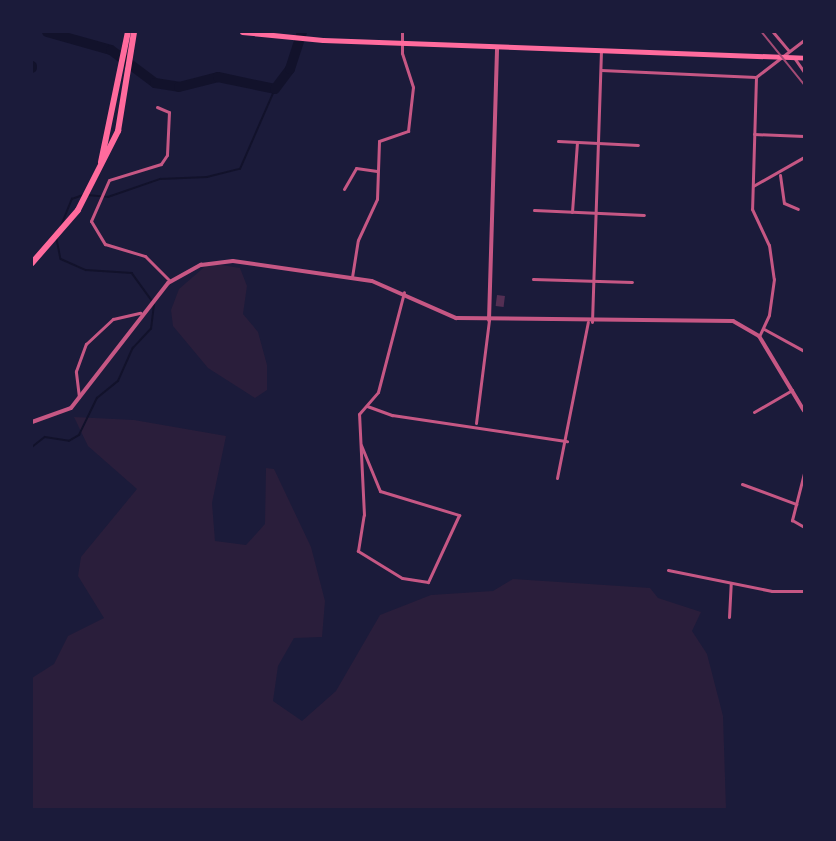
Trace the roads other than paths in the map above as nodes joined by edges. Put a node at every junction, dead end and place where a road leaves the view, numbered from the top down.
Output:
1 (128, 32) edge
2 (134, 32) edge
3 (242, 32) edge
4 (773, 32) edge
5 (403, 35) edge
6 (804, 40) edge
7 (129, 42) junction
8 (497, 47) junction
9 (789, 51) junction
10 (601, 52) junction
11 (804, 58) edge
12 (601, 70) junction
13 (804, 72) edge
14 (756, 77) junction
15 (157, 107) dead end
16 (754, 134) junction
17 (804, 136) edge
18 (558, 141) dead end
19 (578, 141) junction
20 (598, 143) junction
21 (638, 145) dead end
22 (804, 157) edge
23 (377, 171) junction
24 (780, 175) junction
25 (96, 177) junction
26 (753, 186) junction
27 (344, 189) dead end
28 (798, 209) dead end
29 (534, 210) dead end
30 (572, 212) junction
31 (596, 212) junction
32 (644, 215) dead end
33 (32, 263) edge
34 (352, 277) junction
35 (533, 279) dead end
36 (171, 281) junction
37 (593, 281) junction
38 (633, 282) dead end
39 (404, 292) junction
40 (140, 313) junction
41 (489, 320) junction
42 (590, 322) junction
43 (764, 329) junction
44 (759, 336) junction
45 (804, 351) edge
46 (792, 390) junction
47 (80, 397) junction
48 (367, 406) junction
49 (804, 411) edge
50 (754, 412) dead end
51 (32, 422) edge
52 (476, 423) dead end
53 (567, 441) junction
54 (361, 445) junction
55 (804, 473) edge
56 (558, 478) dead end
57 (742, 484) dead end
58 (796, 504) junction
59 (804, 527) edge
60 (668, 570) dead end
61 (732, 583) junction
62 (804, 591) edge
63 (729, 617) dead end

1 - 7 highway
2 - 7 highway
3 - 5 highway
4 - 9 street
5 - 8 highway
5 - 23 street
6 - 9 street
7 - 25 highway
7 - 25 highway
8 - 10 highway
8 - 41 street
9 - 13 street
9 - 14 street
10 - 11 highway
10 - 12 street
12 - 14 street
12 - 20 street
14 - 16 street
15 - 36 street
16 - 17 street
16 - 26 street
18 - 19 street
19 - 20 street
19 - 30 street
20 - 21 street
20 - 31 street
22 - 24 street
23 - 27 street
23 - 34 street
24 - 26 street
24 - 28 street
25 - 33 highway
26 - 43 street
29 - 30 street
30 - 31 street
31 - 32 street
31 - 37 street
34 - 36 street
34 - 39 street
35 - 37 street
36 - 40 street
37 - 38 street
37 - 42 street
39 - 41 street
39 - 48 street
40 - 47 street
40 - 47 street
41 - 42 street
41 - 52 street
42 - 44 street
42 - 53 street
43 - 44 street
43 - 45 street
44 - 46 street
46 - 49 street
46 - 50 street
47 - 51 street
48 - 53 street
48 - 54 street
53 - 56 street
54 - 54 street
55 - 58 street
57 - 58 street
58 - 59 street
60 - 61 street
61 - 62 street
61 - 63 street

